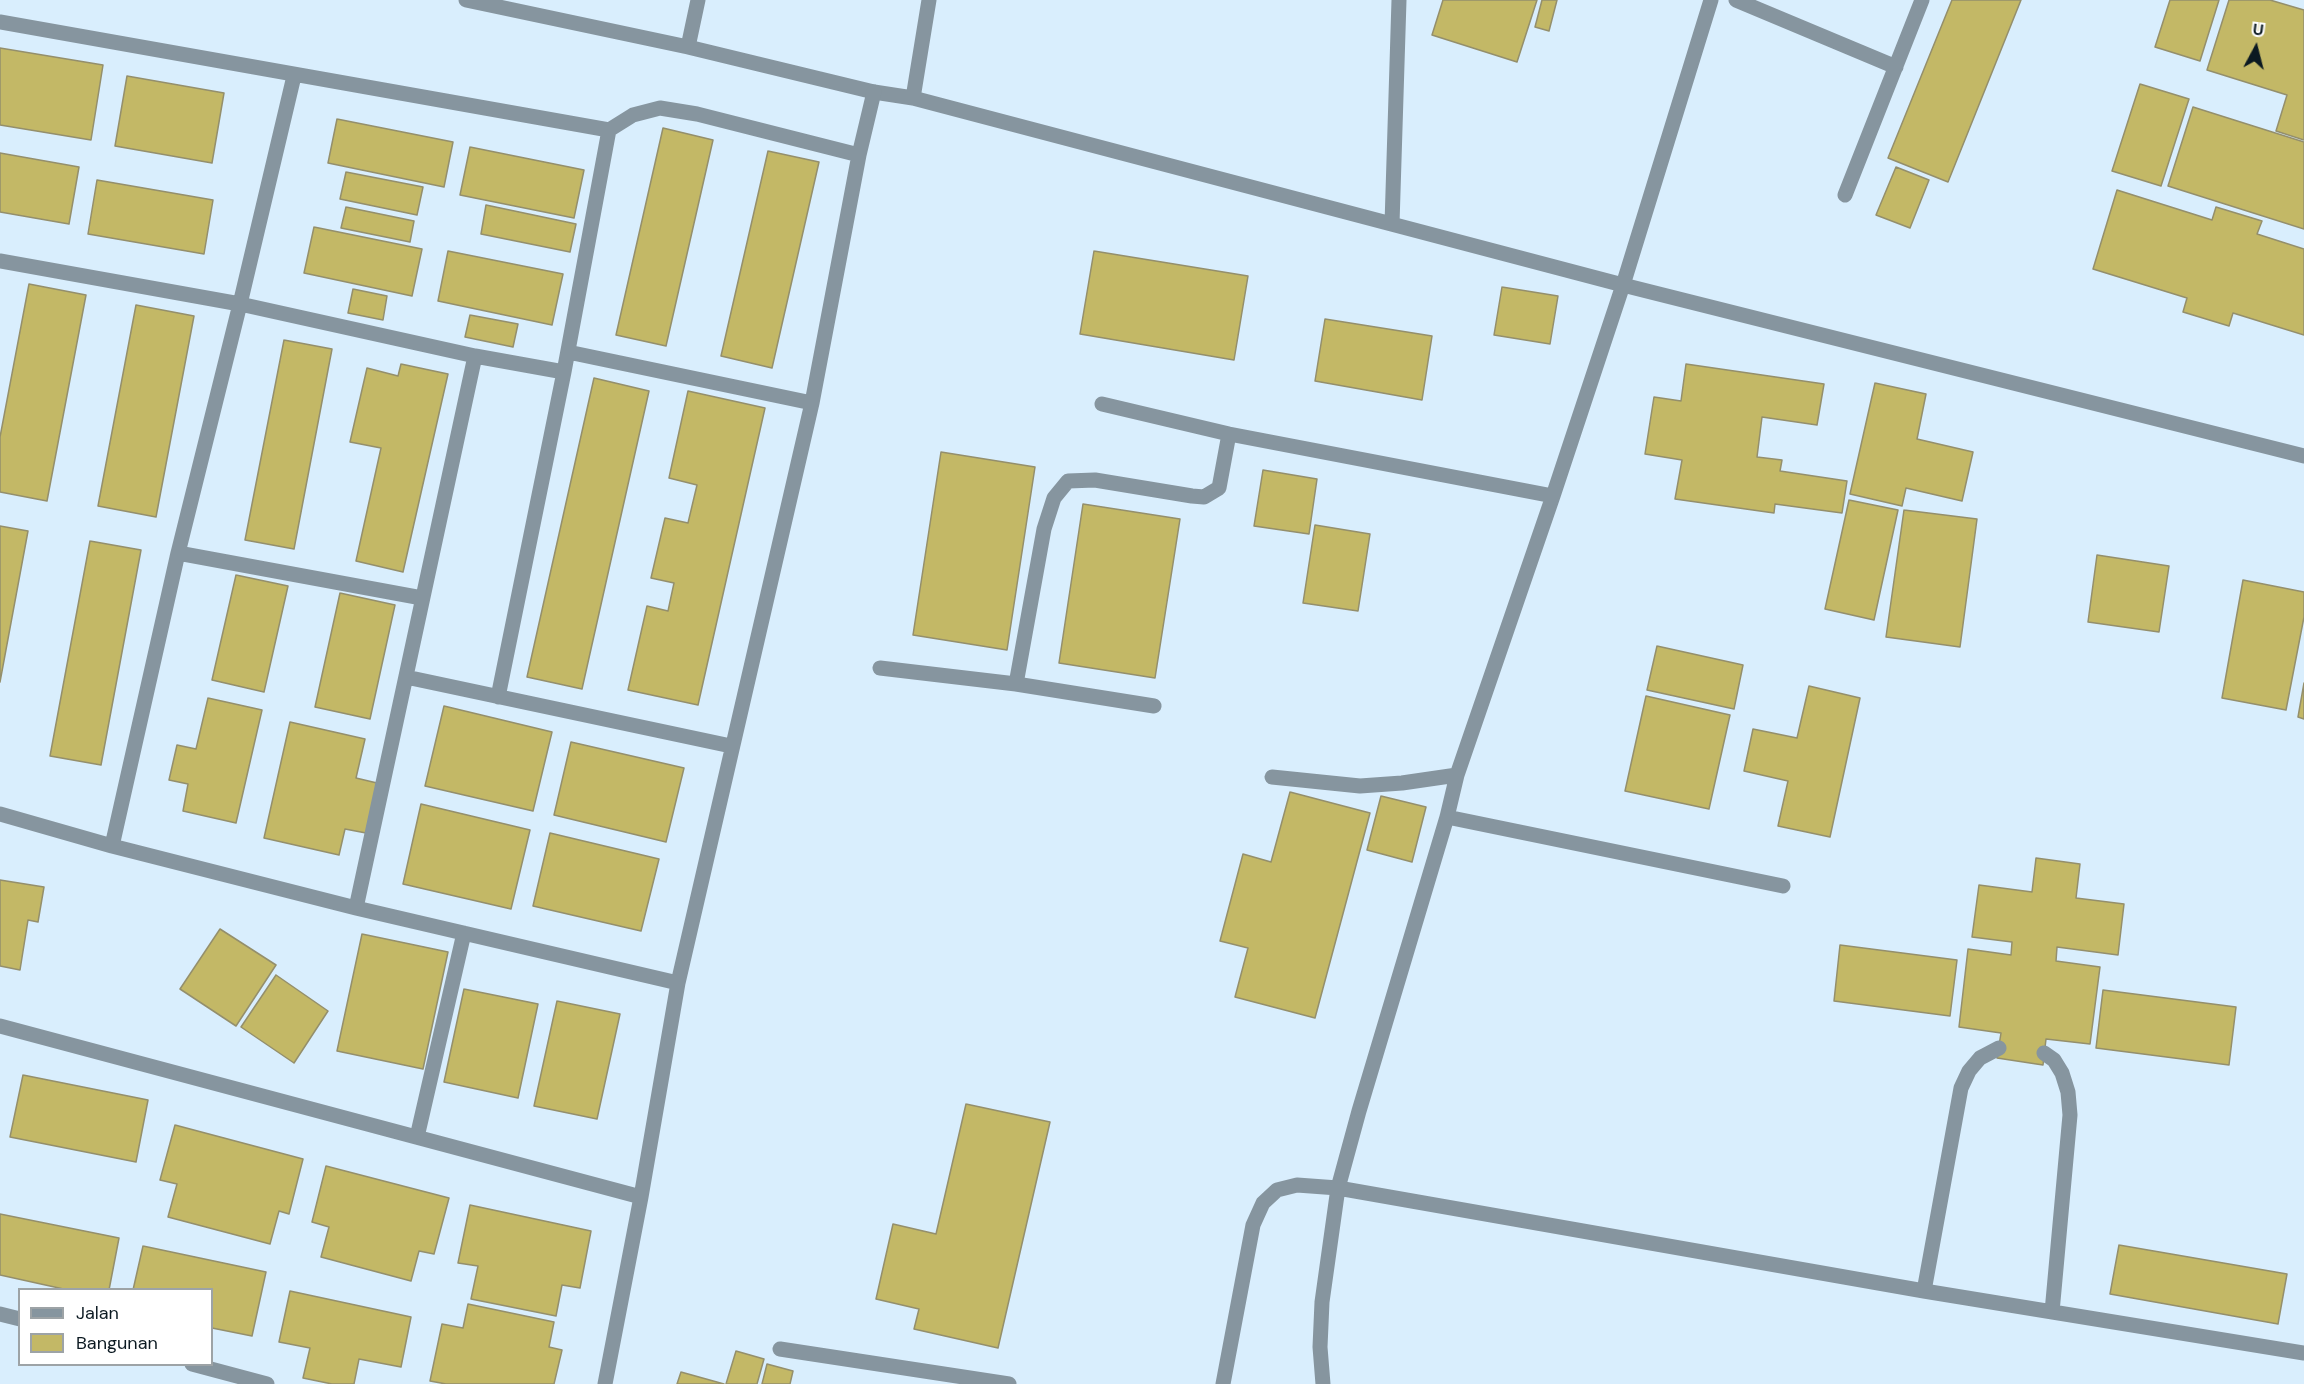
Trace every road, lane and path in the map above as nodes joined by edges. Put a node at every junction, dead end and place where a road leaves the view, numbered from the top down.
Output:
1 (698, 0) edge
2 (929, 0) edge
3 (1399, 0) edge
4 (1711, 0) edge
5 (1736, 0) edge
6 (1922, 0) edge
7 (475, 1) edge
8 (530, 7) edge
9 (0, 22) edge
10 (688, 47) junction
11 (1896, 67) junction
12 (294, 76) junction
13 (874, 92) junction
14 (913, 98) junction
15 (609, 130) junction
16 (859, 155) junction
17 (1845, 195) dead end
18 (1392, 224) junction
19 (0, 261) edge
20 (1623, 285) junction
21 (240, 303) junction
22 (568, 352) junction
23 (475, 356) junction
24 (564, 372) junction
25 (812, 403) junction
26 (1102, 404) dead end
27 (1229, 434) junction
28 (2304, 456) edge
29 (1553, 496) junction
30 (178, 553) junction
31 (422, 598) junction
32 (880, 668) dead end
33 (406, 677) junction
34 (1016, 684) junction
35 (498, 697) junction
36 (1154, 706) dead end
37 (731, 746) junction
38 (1457, 775) junction
39 (1272, 777) dead end
40 (0, 814) edge
41 (1447, 817) junction
42 (112, 846) junction
43 (1783, 886) dead end
44 (356, 908) junction
45 (465, 933) junction
46 (678, 983) junction
47 (0, 1026) edge
48 (1999, 1048) dead end
49 (2044, 1053) dead end
50 (417, 1137) junction
51 (1338, 1188) junction
52 (641, 1197) junction
53 (1924, 1290) junction
54 (2052, 1312) junction
55 (0, 1314) edge
56 (18, 1318) edge
57 (780, 1349) dead end
58 (2304, 1353) edge
59 (196, 1366) edge
60 (267, 1384) edge
61 (605, 1384) edge
62 (1009, 1384) edge
63 (1223, 1384) edge
64 (1323, 1384) edge

1 - 10 street
2 - 14 street
3 - 18 street
4 - 20 street
5 - 11 street
6 - 11 street
7 - 8 street
8 - 10 street
9 - 12 street
10 - 13 street
11 - 17 street
12 - 15 street
12 - 21 street
13 - 14 street
13 - 16 street
14 - 18 street
15 - 16 street
15 - 22 street
16 - 25 street
18 - 20 street
19 - 21 street
20 - 28 street
20 - 29 street
21 - 23 street
21 - 30 street
22 - 24 street
22 - 25 street
23 - 24 street
23 - 31 street
24 - 35 street
25 - 37 street
26 - 27 street
27 - 29 street
27 - 34 street
29 - 38 street
30 - 31 street
30 - 42 street
31 - 33 street
32 - 34 street
33 - 35 street
33 - 44 street
34 - 36 street
35 - 37 street
37 - 46 street
38 - 39 street
38 - 41 street
40 - 42 street
41 - 43 street
41 - 51 street
42 - 44 street
44 - 45 street
45 - 46 street
45 - 50 street
46 - 52 street
47 - 50 street
48 - 53 street
49 - 54 street
50 - 52 street
51 - 53 street
51 - 63 street
51 - 64 street
52 - 61 street
53 - 54 street
54 - 58 street
55 - 56 street
57 - 62 street
59 - 60 street

